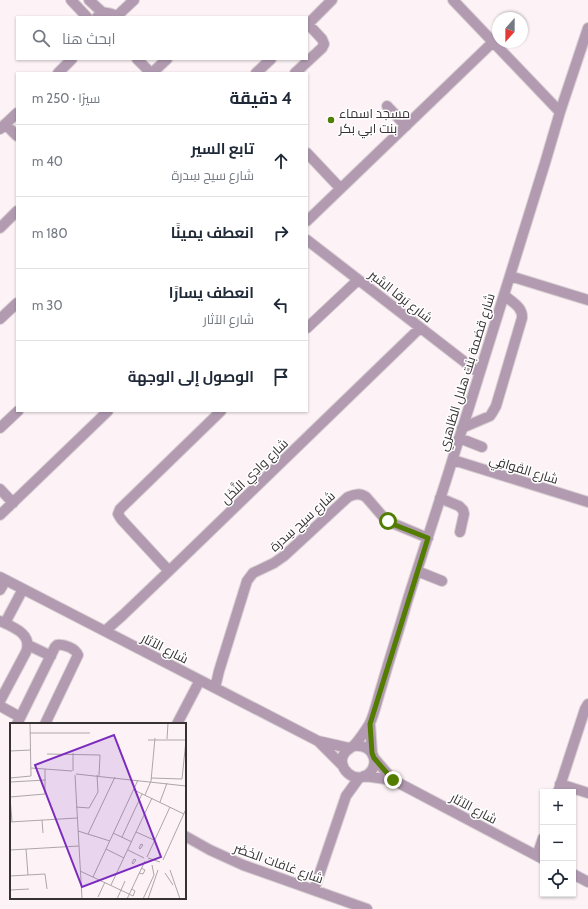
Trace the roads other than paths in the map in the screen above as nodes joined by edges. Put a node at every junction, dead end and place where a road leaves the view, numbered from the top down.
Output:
1 (71, 0) edge
2 (89, 0) edge
3 (134, 0) edge
4 (332, 0) edge
5 (453, 0) edge
6 (100, 15) edge
7 (86, 16) edge
8 (114, 16) edge
9 (117, 16) edge
10 (308, 24) edge
11 (588, 28) edge
12 (492, 41) edge
13 (492, 43) edge
14 (499, 48) edge
15 (71, 60) edge
16 (138, 60) edge
17 (166, 60) edge
18 (270, 60) edge
19 (59, 72) edge
20 (150, 72) edge
21 (152, 72) edge
22 (257, 72) edge
23 (296, 72) edge
24 (387, 106) dead end
25 (560, 112) junction
26 (16, 114) edge
27 (406, 126) junction
28 (3, 127) edge
29 (16, 135) edge
30 (308, 155) edge
31 (340, 188) junction
32 (16, 212) edge
33 (308, 220) edge
34 (0, 228) edge
35 (308, 241) edge
36 (510, 276) junction
37 (358, 280) junction
38 (504, 295) junction
39 (588, 300) edge
40 (16, 304) edge
41 (0, 319) edge
42 (308, 327) edge
43 (420, 328) junction
44 (479, 373) junction
45 (17, 412) edge
46 (107, 412) edge
47 (220, 412) edge
48 (0, 428) edge
49 (461, 433) junction
50 (482, 447) dead end
51 (453, 460) junction
52 (0, 489) edge
53 (440, 498) junction
54 (588, 502) edge
55 (13, 503) junction
56 (0, 515) edge
57 (460, 532) dead end
58 (428, 538) junction
59 (169, 571) junction
60 (417, 571) junction
61 (3, 579) edge
62 (442, 581) dead end
63 (23, 589) junction
64 (0, 590) edge
65 (3, 622) edge
66 (105, 631) junction
67 (28, 645) junction
68 (51, 656) junction
69 (200, 680) junction
70 (215, 688) junction
71 (0, 701) edge
72 (588, 704) edge
73 (0, 706) edge
74 (19, 720) edge
75 (45, 723) edge
76 (178, 723) edge
77 (370, 724) junction
78 (318, 741) junction
79 (351, 747) junction
80 (373, 756) junction
81 (344, 769) junction
82 (361, 777) junction
83 (393, 780) junction
84 (559, 788) edge
85 (588, 793) edge
86 (346, 796) junction
87 (186, 837) edge
88 (540, 858) edge
89 (576, 876) edge
90 (588, 882) edge
91 (314, 890) junction
92 (367, 909) edge

1 - 7 street
2 - 6 street
3 - 9 street
4 - 10 street
5 - 12 street
6 - 8 street
10 - 23 street
11 - 25 street, شارع قضمة بنت هلال الظاهري
13 - 27 street
14 - 25 street
15 - 19 street
16 - 20 street
17 - 21 street
18 - 22 street
24 - 27 street
25 - 36 street, شارع قضمة بنت هلال الظاهري
26 - 28 street
27 - 31 street
28 - 29 street
30 - 31 street
31 - 33 street
32 - 34 street
35 - 37 street, شارع بَرقا السَّبر
36 - 38 street, شارع قضمة بنت هلال الظاهري
36 - 39 street
37 - 42 street
37 - 43 street, شارع بَرقا السَّبر
38 - 44 street, شارع قضمة بنت هلال الظاهري
38 - 49 street
40 - 41 street
43 - 44 street, شارع بَرقا السَّبر
43 - 59 street, شارع وادِي النَّخَل
44 - 49 street, شارع قضمة بنت هلال الظاهري
45 - 48 street
46 - 55 street
47 - 59 street
49 - 50 street
49 - 51 street, شارع قضمة بنت هلال الظاهري
51 - 53 street, شارع قضمة بنت هلال الظاهري
51 - 54 street, شارع القَوافِي
52 - 55 street
53 - 57 street
53 - 58 street, شارع قضمة بنت هلال الظاهري
55 - 56 street
58 - 60 street, شارع قضمة بنت هلال الظاهري
58 - 70 street, شارع سيح سِدرة
59 - 66 street, شارع وادِي النَّخَل
60 - 62 street
60 - 77 street, شارع قضمة بنت هلال الظاهري
61 - 63 street, شارع الآثار
61 - 64 street
63 - 65 street
63 - 66 street, شارع الآثار
65 - 67 street
66 - 69 street, شارع الآثار
67 - 68 street
67 - 71 street
68 - 74 street
68 - 75 street
69 - 70 street, شارع الآثار
69 - 76 street
70 - 78 street, شارع الآثار
72 - 84 street
73 - 74 street
77 - 79 street, شارع قضمة بنت هلال الظاهري
77 - 80 street, شارع قضمة بنت هلال الظاهري
78 - 79 street, شارع الآثار
78 - 81 street, شارع الآثار
79 - 80 street
79 - 81 street
80 - 82 street
80 - 83 street, شارع الآثار
81 - 82 street
81 - 86 street
82 - 83 street, شارع الآثار
82 - 86 street
83 - 88 street, شارع الآثار
84 - 85 street
86 - 91 street
87 - 91 street, شارع غافات الخَضَر
89 - 90 street
91 - 92 street, شارع غافات الخَضَر

